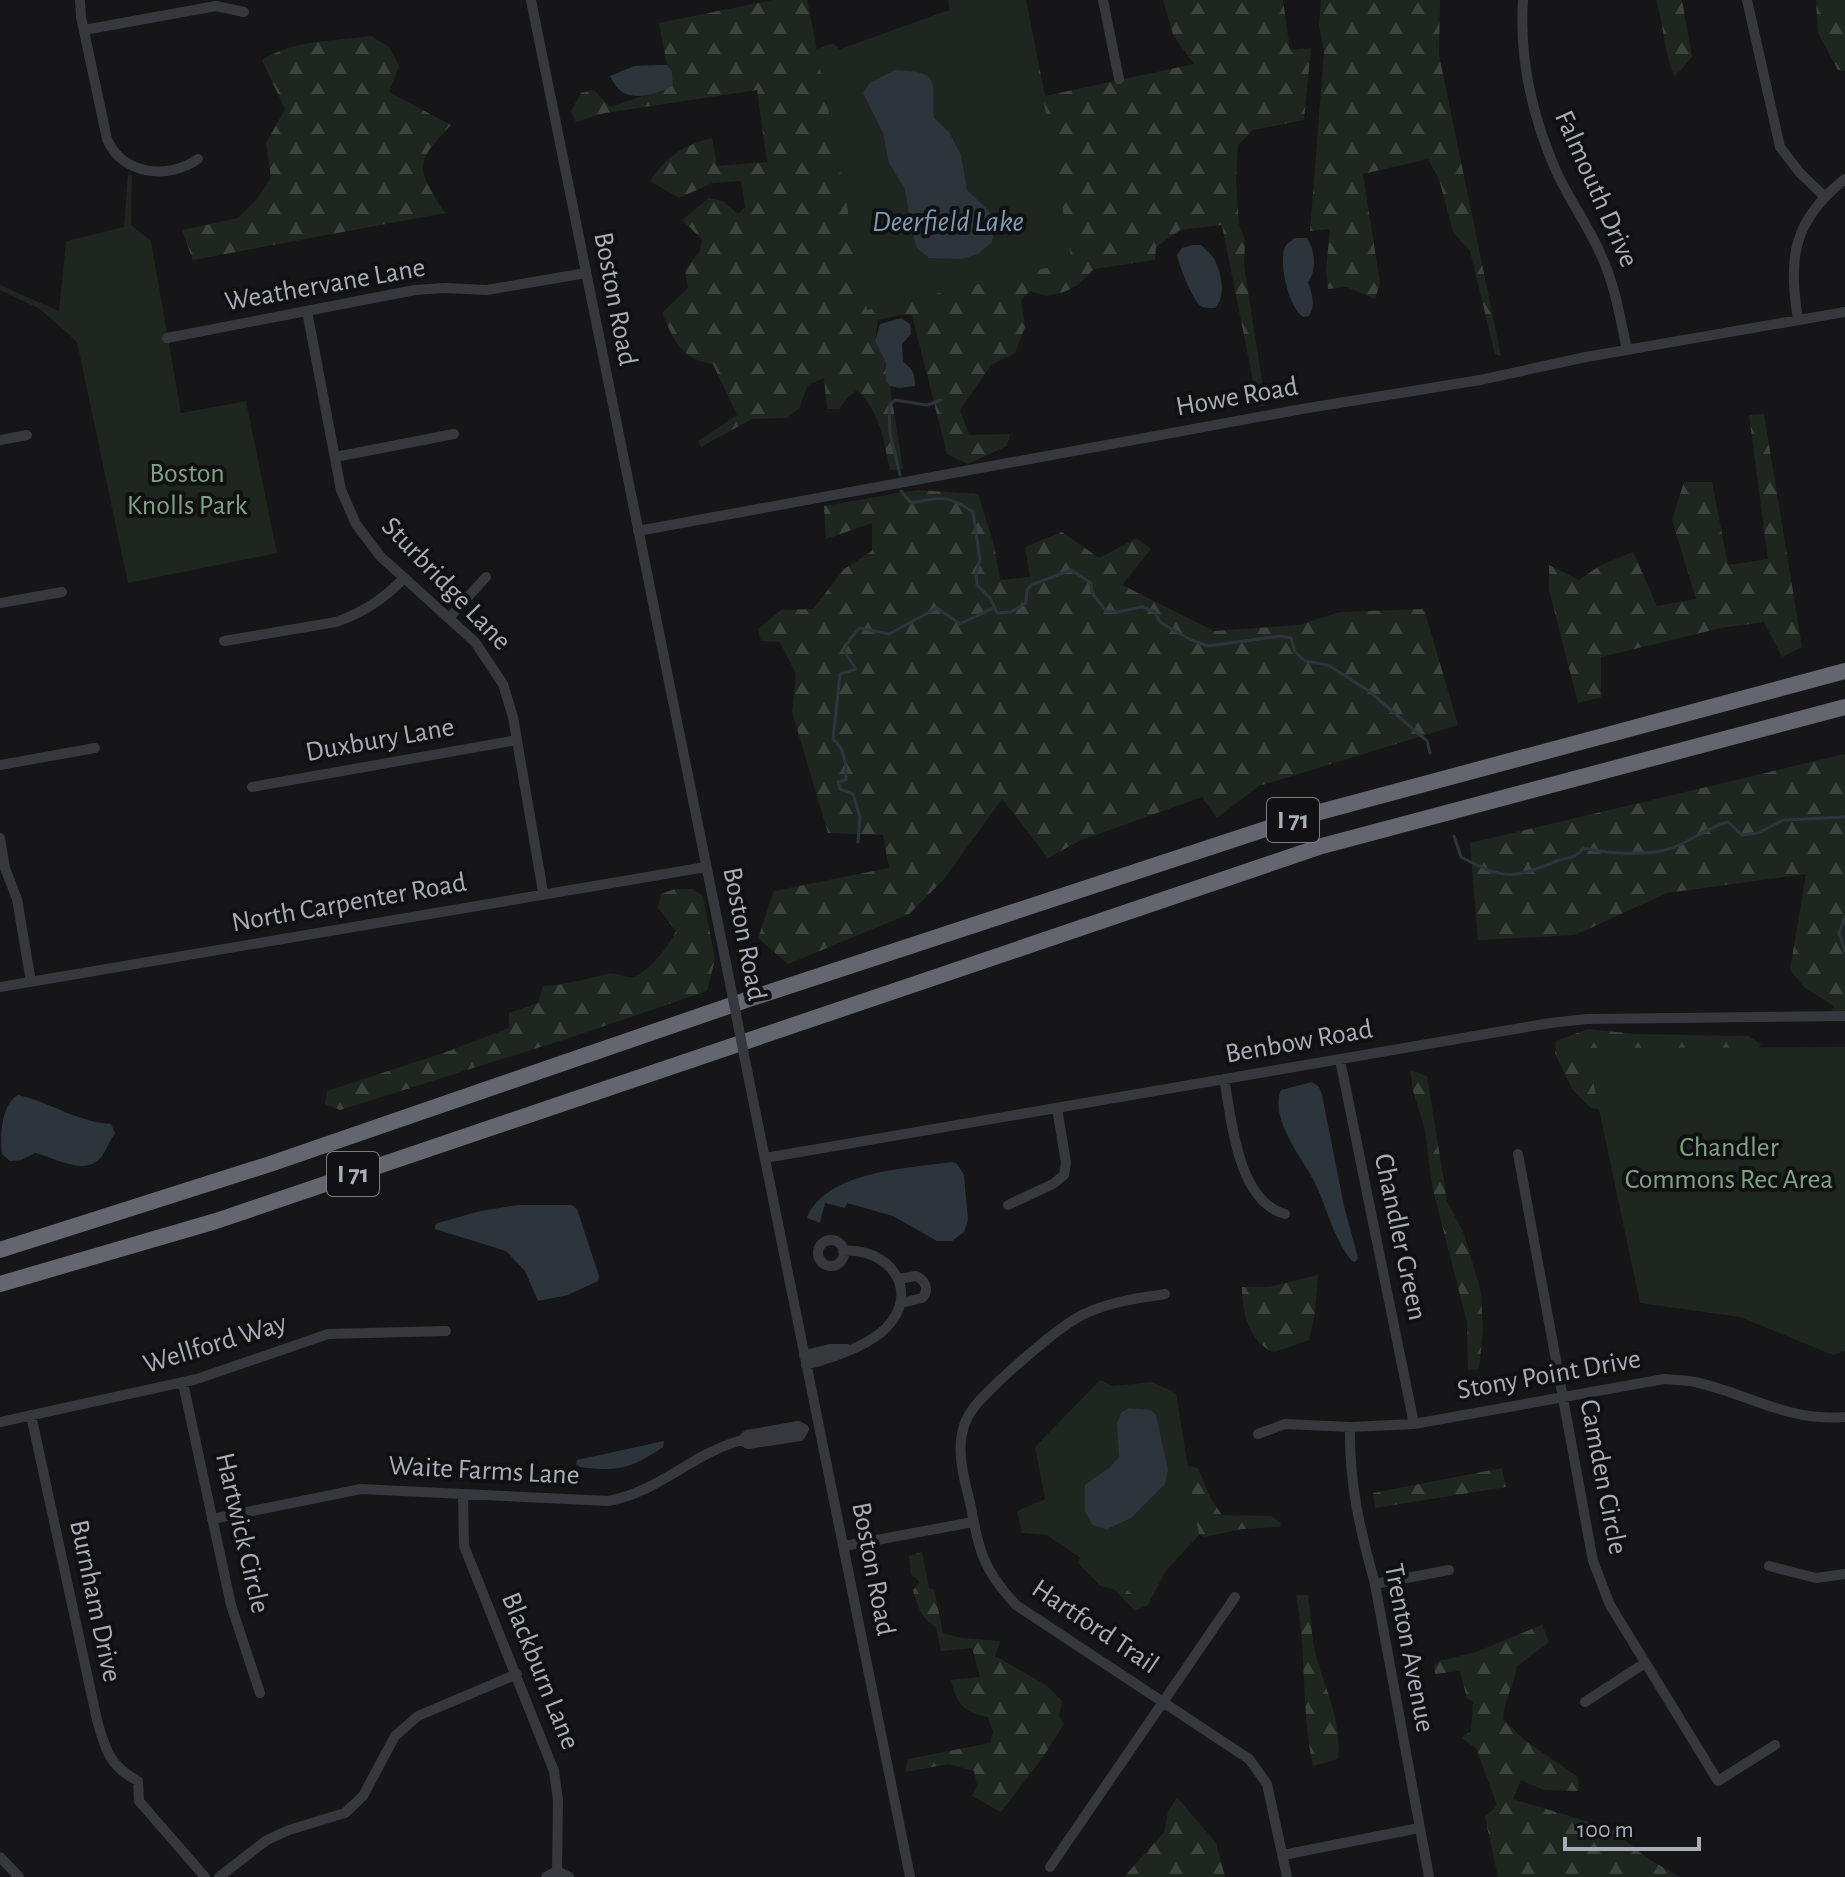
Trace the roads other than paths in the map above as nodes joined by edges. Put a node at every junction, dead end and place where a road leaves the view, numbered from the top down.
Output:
1 (80, 0) edge
2 (531, 0) edge
3 (1103, 0) edge
4 (1523, 0) edge
5 (1747, 0) edge
6 (244, 12) dead end
7 (84, 30) junction
8 (1119, 79) dead end
9 (198, 159) dead end
10 (1845, 179) edge
11 (1824, 196) junction
12 (586, 273) junction
13 (307, 311) junction
14 (1845, 312) edge
15 (1798, 320) junction
16 (167, 338) dead end
17 (1627, 350) junction
18 (454, 434) dead end
19 (27, 435) dead end
20 (0, 440) edge
21 (335, 457) junction
22 (638, 531) junction
23 (486, 577) dead end
24 (404, 578) junction
25 (62, 592) dead end
26 (0, 603) edge
27 (449, 618) junction
28 (224, 641) dead end
29 (1845, 671) edge
30 (1845, 707) edge
31 (517, 740) junction
32 (95, 748) dead end
33 (0, 765) edge
34 (252, 787) dead end
35 (0, 838) edge
36 (706, 867) junction
37 (543, 892) junction
38 (31, 982) junction
39 (0, 987) edge
40 (1845, 1016) edge
41 (1340, 1060) junction
42 (1224, 1079) junction
43 (1057, 1108) junction
44 (1518, 1154) dead end
45 (765, 1158) junction
46 (1008, 1205) dead end
47 (1285, 1214) dead end
48 (0, 1250) edge
49 (843, 1251) dead end
50 (899, 1279) junction
51 (0, 1284) edge
52 (1165, 1294) dead end
53 (901, 1303) junction
54 (446, 1331) dead end
55 (805, 1360) junction
56 (183, 1383) junction
57 (1563, 1398) junction
58 (31, 1415) junction
59 (1845, 1417) edge
60 (0, 1422) edge
61 (1414, 1424) junction
62 (820, 1426) junction
63 (1350, 1427) junction
64 (1258, 1434) dead end
65 (463, 1494) junction
66 (212, 1519) junction
67 (973, 1522) junction
68 (844, 1546) junction
69 (1769, 1566) dead end
70 (1449, 1570) dead end
71 (1845, 1574) edge
72 (1375, 1584) junction
73 (1235, 1597) dead end
74 (1645, 1663) junction
75 (517, 1674) junction
76 (260, 1693) dead end
77 (1162, 1701) junction
78 (1585, 1702) dead end
79 (1775, 1745) dead end
80 (1419, 1828) junction
81 (1283, 1855) junction
82 (0, 1857) edge
83 (1050, 1867) dead end
84 (557, 1871) junction
85 (19, 1877) edge
86 (205, 1877) edge
87 (219, 1877) edge
88 (546, 1877) edge
89 (569, 1877) edge
90 (910, 1877) edge
91 (1287, 1877) edge
92 (1429, 1877) edge

1 - 7 street
2 - 12 street, Boston Road
3 - 8 street
4 - 17 street, Falmouth Drive
5 - 11 street
6 - 7 street
7 - 9 street
10 - 11 street
11 - 15 street
12 - 13 street, Weathervane Lane
12 - 22 street, Boston Road
13 - 16 street, Weathervane Lane
13 - 21 street, Sturbridge Lane
14 - 15 street, Howe Road
15 - 17 street, Howe Road
17 - 22 street, Howe Road
18 - 21 street
19 - 20 street
21 - 24 street, Sturbridge Lane
22 - 36 street, Boston Road
23 - 27 street
24 - 27 street, Sturbridge Lane
24 - 28 street
25 - 26 street
27 - 31 street, Sturbridge Lane
29 - 48 highway, I 71
30 - 51 highway, I 71
31 - 34 street, Duxbury Lane
31 - 37 street, Sturbridge Lane
32 - 33 street
35 - 38 street
36 - 37 street, North Carpenter Road
36 - 45 street, Boston Road, bridge
37 - 38 street, North Carpenter Road
38 - 39 street, North Carpenter Road
40 - 41 street, Benbow Road
41 - 42 street, Benbow Road
41 - 61 street, Chandler Green
42 - 43 street, Benbow Road
42 - 47 street
43 - 45 street, Benbow Road
43 - 46 street
44 - 57 street, Camden Circle
45 - 55 street, Boston Road
49 - 50 street
50 - 53 street
50 - 53 street
52 - 67 street, Hartford Trail
53 - 55 street
54 - 56 street, Wellford Way
55 - 62 street, Boston Road
56 - 58 street, Wellford Way
56 - 66 street, Hartwick Circle
57 - 59 street, Stony Point Drive
57 - 61 street, Stony Point Drive
57 - 74 street, Camden Circle
58 - 60 street, Wellford Way
58 - 86 street, Burnham Drive
61 - 63 street, Stony Point Drive
62 - 65 street, Waite Farms Lane
62 - 68 street, Boston Road
63 - 64 street, Stony Point Drive
63 - 72 street, Trenton Avenue
65 - 66 street, Waite Farms Lane
65 - 75 street, Blackburn Lane
66 - 76 street, Hartwick Circle
67 - 68 street
67 - 77 street, Hartford Trail
68 - 90 street, Boston Road
69 - 71 street
70 - 72 street
72 - 80 street, Trenton Avenue
73 - 77 street
74 - 78 street
74 - 79 street, Camden Circle
75 - 84 street, Blackburn Lane
75 - 87 street
77 - 81 street, Hartford Trail
77 - 83 street
80 - 81 street
80 - 92 street, Trenton Avenue
81 - 91 street, Hartford Trail
82 - 85 street
84 - 88 street
84 - 89 street

